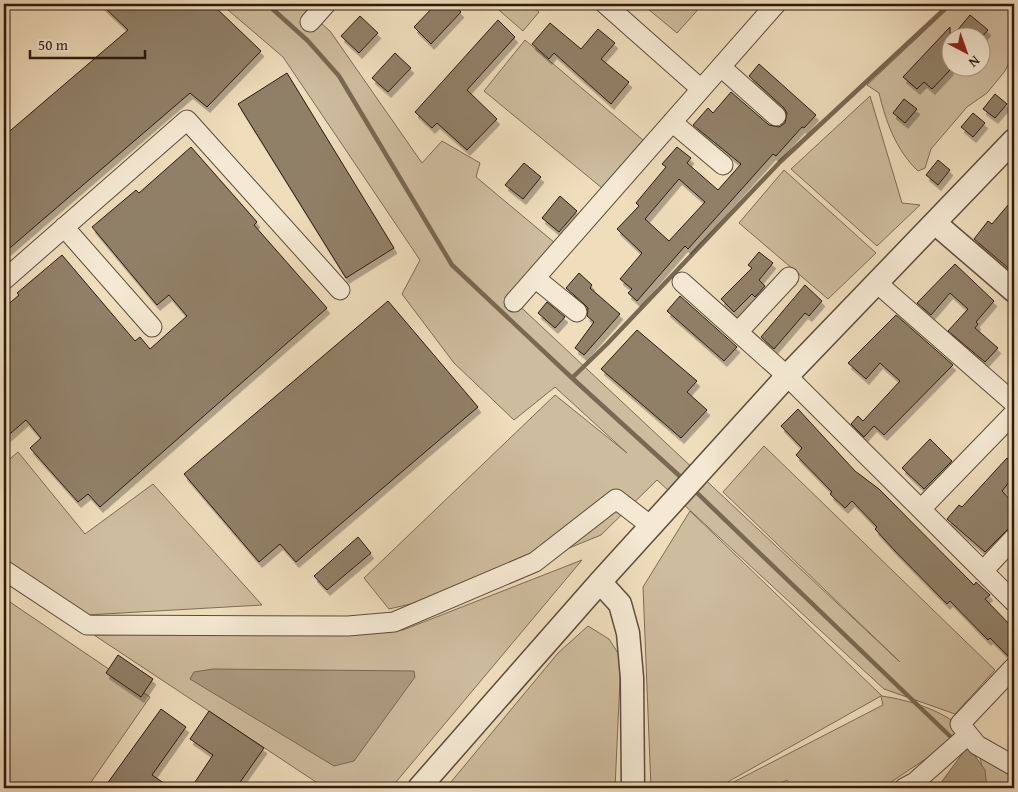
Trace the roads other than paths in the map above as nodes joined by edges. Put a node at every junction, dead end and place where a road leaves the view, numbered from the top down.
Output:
1 (326, 4) edge
2 (605, 4) edge
3 (776, 4) edge
4 (310, 22) dead end
5 (721, 67) junction
6 (701, 89) junction
7 (776, 116) dead end
8 (672, 122) junction
9 (1014, 140) edge
10 (723, 166) dead end
11 (935, 222) junction
12 (64, 227) junction
13 (790, 277) dead end
14 (535, 278) junction
15 (4, 280) edge
16 (682, 282) dead end
17 (877, 284) junction
18 (1014, 289) edge
19 (340, 290) dead end
20 (514, 302) dead end
21 (577, 312) dead end
22 (152, 327) dead end
23 (738, 332) junction
24 (787, 376) junction
25 (1014, 403) edge
26 (1014, 413) edge
27 (921, 510) junction
28 (652, 526) junction
29 (1014, 538) edge
30 (4, 570) edge
31 (983, 571) junction
32 (600, 582) junction
33 (1014, 602) edge
34 (1014, 666) edge
35 (968, 735) junction
36 (1014, 766) edge
37 (419, 788) edge
38 (633, 788) edge
39 (904, 788) edge

1 - 4 street
2 - 6 street
3 - 5 street
5 - 6 street
5 - 7 street
6 - 8 street
8 - 10 street
8 - 14 street
9 - 11 street
11 - 17 street
11 - 18 street
12 - 15 street
12 - 19 street
12 - 22 street
13 - 23 street
14 - 20 street
14 - 21 street
16 - 23 street
17 - 24 street
17 - 25 street
23 - 24 street
24 - 27 street
24 - 28 street
26 - 27 street
27 - 31 street
28 - 30 street
28 - 32 street
29 - 31 street
31 - 33 street
32 - 37 street
32 - 38 street
34 - 35 street
35 - 36 street
35 - 39 street

